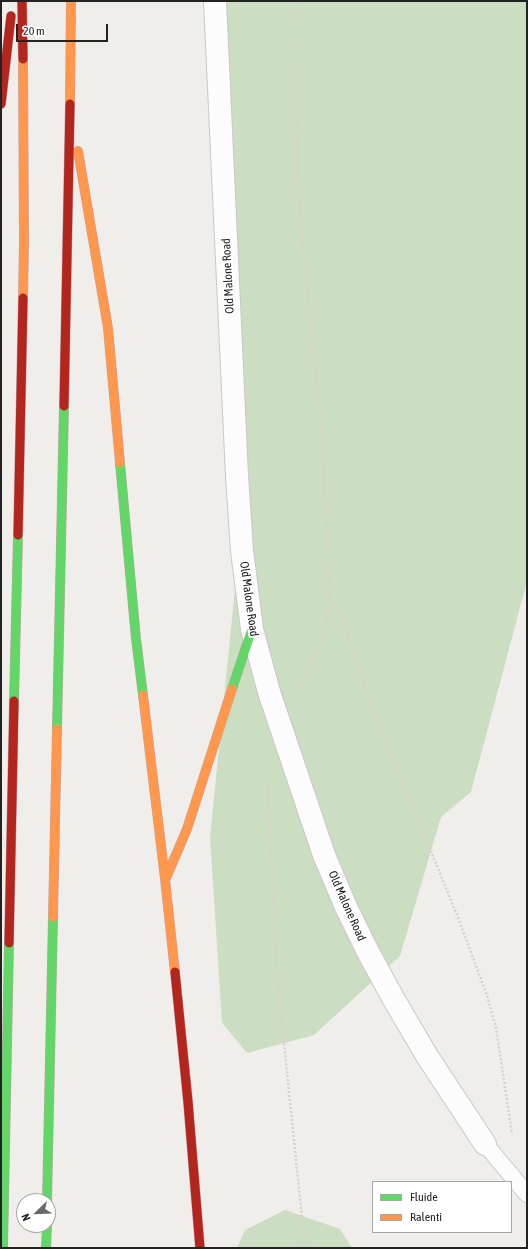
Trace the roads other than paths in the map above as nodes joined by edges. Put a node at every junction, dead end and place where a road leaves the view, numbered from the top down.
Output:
1 (22, 1) edge
2 (71, 1) edge
3 (215, 1) edge
4 (12, 9) dead end
5 (70, 103) junction
6 (1, 104) edge
7 (252, 629) junction
8 (165, 879) junction
9 (485, 1144) joint
10 (47, 1193) edge
11 (527, 1194) edge
12 (46, 1233) edge
13 (3, 1248) edge
14 (46, 1248) edge
15 (200, 1248) edge

1 - 13 highway
2 - 5 highway
3 - 7 street, Old Malone Road
4 - 6 highway
5 - 8 highway
5 - 10 highway
7 - 8 highway
7 - 9 street, Old Malone Road
8 - 15 highway
9 - 11 lane
12 - 14 highway

